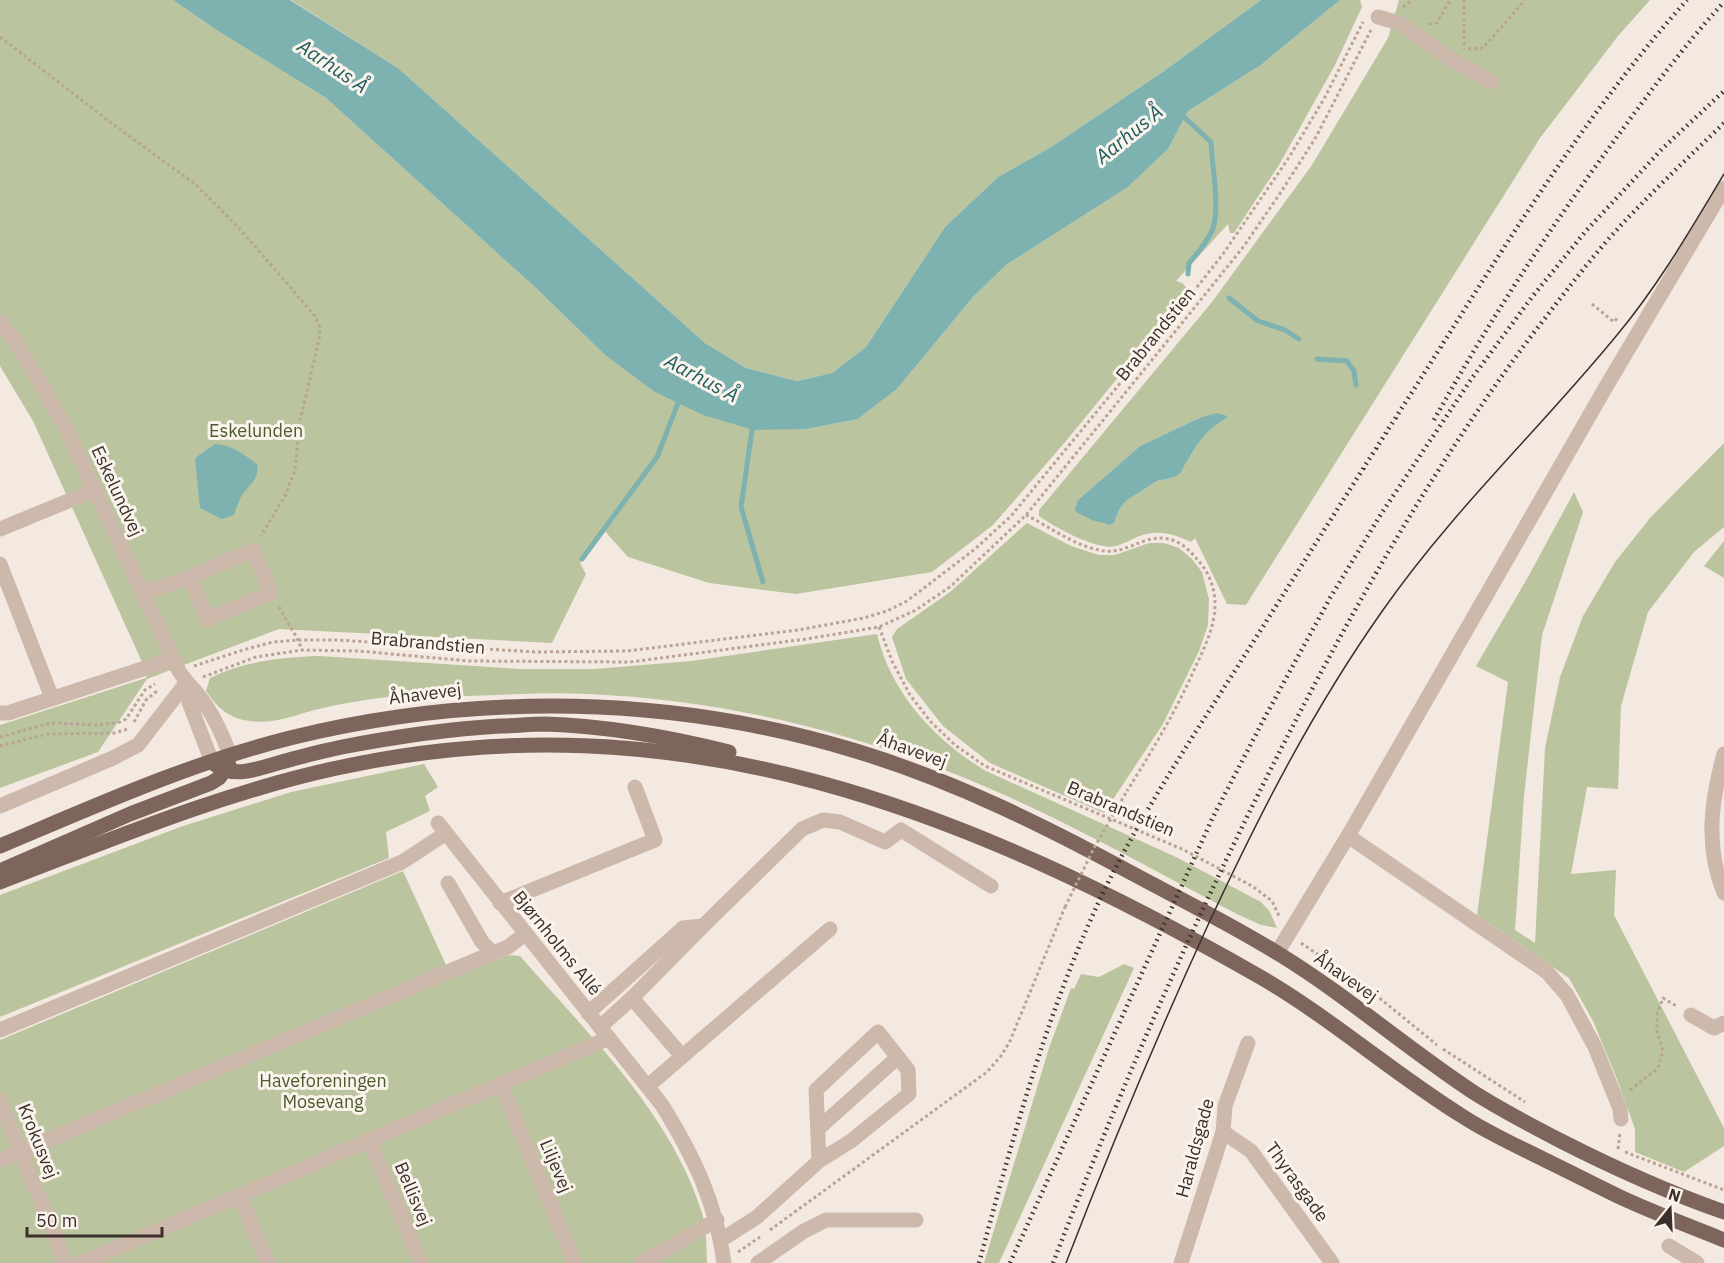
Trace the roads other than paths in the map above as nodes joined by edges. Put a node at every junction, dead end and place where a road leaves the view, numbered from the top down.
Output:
1 (1372, 17) road end
2 (1491, 82) dead end
3 (1724, 188) edge
4 (0, 322) edge
5 (95, 490) junction
6 (0, 529) edge
7 (0, 564) edge
8 (190, 577) junction
9 (143, 593) junction
10 (180, 671) junction
11 (52, 698) junction
12 (0, 713) edge
13 (1724, 754) edge
14 (230, 755) junction
15 (212, 762) junction
16 (226, 771) junction
17 (635, 787) dead end
18 (846, 789) junction
19 (0, 806) edge
20 (1348, 836) junction
21 (0, 846) edge
22 (0, 871) edge
23 (0, 882) edge
24 (448, 882) dead end
25 (991, 886) dead end
26 (1724, 893) edge
27 (500, 903) junction
28 (703, 926) junction
29 (830, 929) dead end
30 (525, 934) junction
31 (493, 952) junction
32 (1278, 953) junction
33 (632, 998) junction
34 (588, 1013) junction
35 (1691, 1015) road end
36 (1724, 1023) edge
37 (0, 1030) edge
38 (605, 1032) junction
39 (1248, 1043) dead end
40 (682, 1056) junction
41 (898, 1057) junction
42 (501, 1085) junction
43 (648, 1086) junction
44 (0, 1101) edge
45 (1621, 1114) road end
46 (819, 1128) junction
47 (1223, 1132) junction
48 (369, 1140) junction
49 (21, 1151) junction
50 (0, 1160) edge
51 (819, 1161) junction
52 (239, 1196) junction
53 (1724, 1212) edge
54 (916, 1220) dead end
55 (717, 1221) junction
56 (721, 1240) junction
57 (1724, 1240) edge
58 (1669, 1246) dead end
59 (113, 1257) edge
60 (66, 1263) edge
61 (81, 1263) edge
62 (268, 1263) edge
63 (421, 1263) edge
64 (575, 1263) edge
65 (641, 1263) edge
66 (724, 1263) edge
67 (758, 1263) edge
68 (1181, 1263) edge
69 (1332, 1263) edge
70 (1696, 1263) edge

1 - 2 street
3 - 20 street
4 - 5 street, Eskelundvej
5 - 6 street
5 - 9 street, Eskelundvej
7 - 11 street
8 - 8 street
8 - 9 street
9 - 10 street, Eskelundvej
10 - 11 street
10 - 14 street, Eskelundvej
10 - 15 street, Eskelundvej
10 - 19 street
11 - 12 street
13 - 26 street
14 - 15 main road, Åhavevej
14 - 16 main road
14 - 32 main road, Åhavevej
15 - 16 main road
15 - 21 main road, Åhavevej
16 - 18 main road
16 - 22 main road
17 - 27 street
18 - 23 main road
18 - 57 main road
20 - 32 street
20 - 45 street
24 - 31 street
25 - 28 street
27 - 30 street, Bjørnholms Allé
27 - 37 street, Bjørnholms Allé
28 - 33 street
28 - 34 street
29 - 40 street
30 - 31 street
30 - 34 street, Bjørnholms Allé
31 - 49 street
32 - 53 main road, Åhavevej
33 - 38 street
33 - 40 street
34 - 38 street, Bjørnholms Allé
35 - 36 street
38 - 42 street
38 - 43 street, Bjørnholms Allé
39 - 47 street, Haraldsgade
40 - 43 street
41 - 46 street
41 - 46 street
41 - 51 street
42 - 48 street
42 - 64 street, Liljevej
43 - 55 street, Bjørnholms Allé
44 - 49 street, Krokusvej
46 - 51 street
47 - 68 street, Haraldsgade
47 - 69 street, Thyrasgade
48 - 52 street
48 - 63 street, Bellisvej
49 - 50 street
49 - 60 street, Krokusvej
51 - 56 street
52 - 59 street
52 - 62 street
54 - 67 street
55 - 56 street, Bjørnholms Allé
55 - 65 street
56 - 66 street, Bjørnholms Allé
58 - 70 street
59 - 61 street

